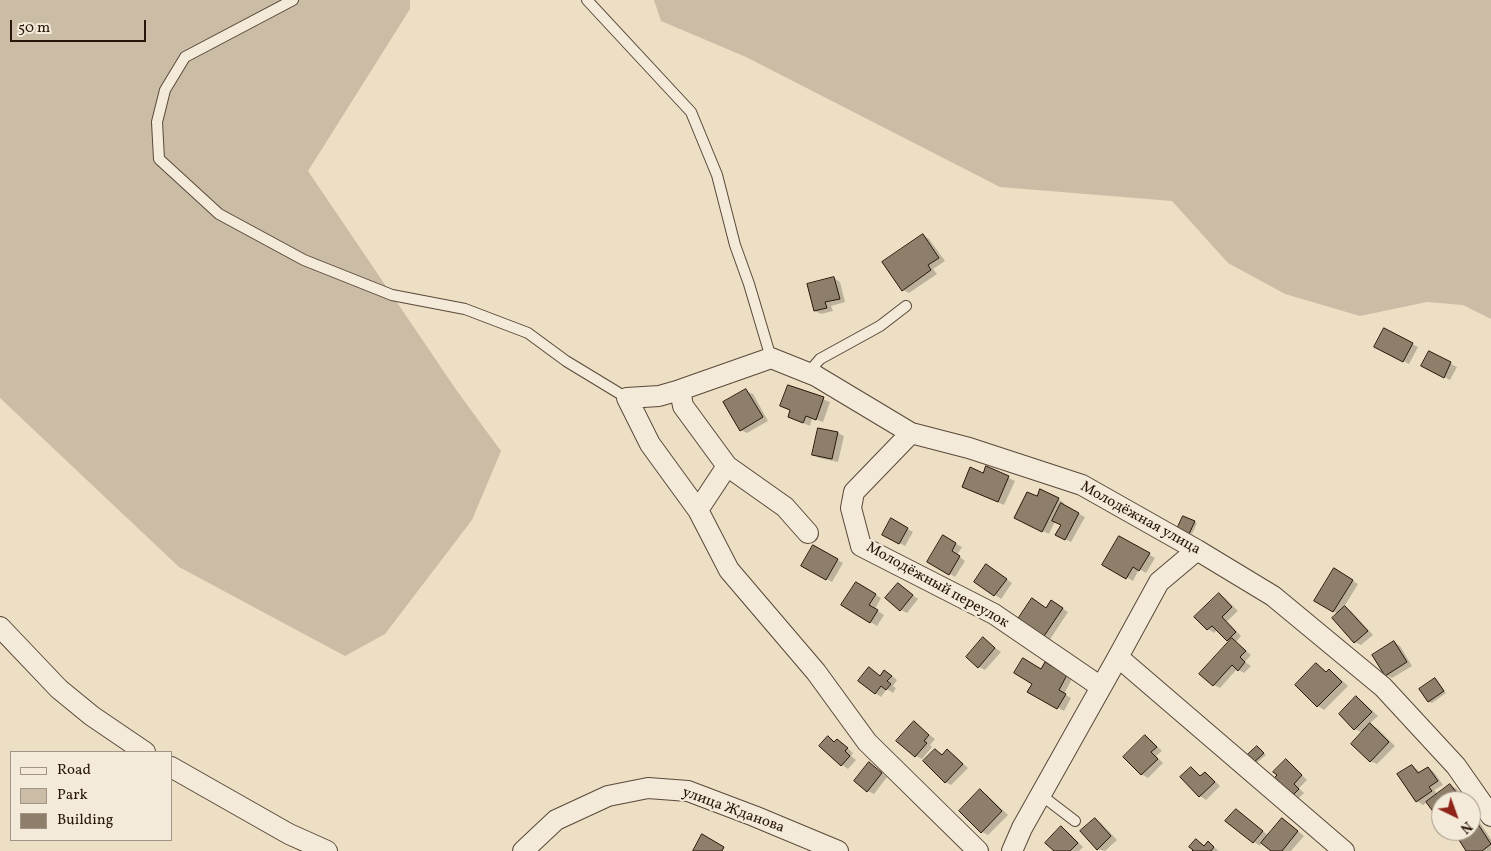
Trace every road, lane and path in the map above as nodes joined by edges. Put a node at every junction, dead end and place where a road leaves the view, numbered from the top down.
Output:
1 (293, 0) edge
2 (587, 0) edge
3 (906, 306) dead end
4 (771, 358) junction
5 (808, 373) junction
6 (680, 390) junction
7 (627, 398) junction
8 (911, 433) junction
9 (727, 466) junction
10 (698, 510) junction
11 (808, 533) dead end
12 (1197, 550) junction
13 (0, 628) edge
14 (1118, 657) junction
15 (1101, 687) junction
16 (144, 751) edge
17 (172, 768) edge
18 (1041, 795) junction
19 (1491, 816) edge
20 (1075, 821) dead end
21 (327, 851) edge
22 (523, 851) edge
23 (838, 851) edge
24 (978, 851) edge
25 (1012, 851) edge
26 (1344, 851) edge

1 - 7 lane
2 - 4 lane
3 - 5 lane
4 - 5 street, Молодёжная улица
4 - 6 street
5 - 8 street, Молодёжная улица
6 - 7 street
6 - 9 street
7 - 10 street
8 - 12 street, Молодёжная улица
8 - 15 street, Молодёжный переулок
9 - 10 street
9 - 11 street
10 - 24 street
12 - 14 street
12 - 19 street, Молодёжная улица
13 - 16 street
14 - 15 street
14 - 26 street
15 - 18 street
17 - 21 street
18 - 20 lane
18 - 25 street
22 - 23 street, улица Жданова

